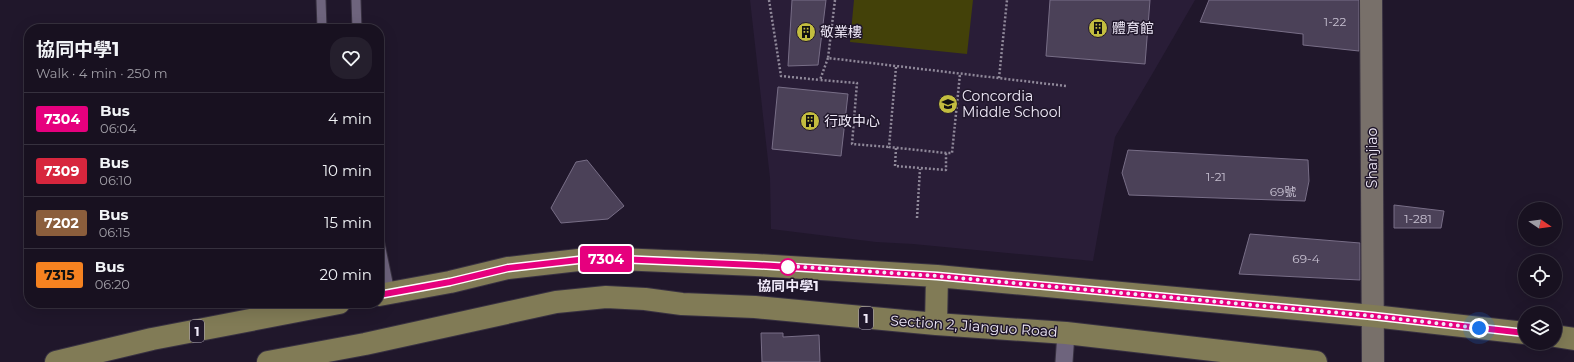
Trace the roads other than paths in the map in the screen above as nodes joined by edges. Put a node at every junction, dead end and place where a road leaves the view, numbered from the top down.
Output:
1 (321, 0) edge
2 (356, 0) edge
3 (1371, 0) edge
4 (322, 24) edge
5 (357, 24) edge
6 (937, 276) junction
7 (384, 293) edge
8 (313, 308) edge
9 (1373, 316) junction
10 (936, 324) junction
11 (1518, 332) edge
12 (1066, 333) junction
13 (1562, 337) edge
14 (1574, 338) edge
15 (56, 362) edge
16 (268, 362) edge
17 (1064, 362) edge
18 (1316, 362) edge
19 (1373, 362) edge

1 - 4 lane
2 - 5 lane
3 - 9 street, Shanjiao
6 - 7 main road
6 - 9 main road
6 - 10 main road
8 - 15 main road, 1
9 - 11 main road
9 - 19 street, Shanjiao
10 - 12 main road, Section 2, Jianguo Road / 1
10 - 16 main road, Section 2, Jianguo Road / 1
12 - 17 street
12 - 18 main road, Section 2, Jianguo Road / 1
13 - 14 main road

